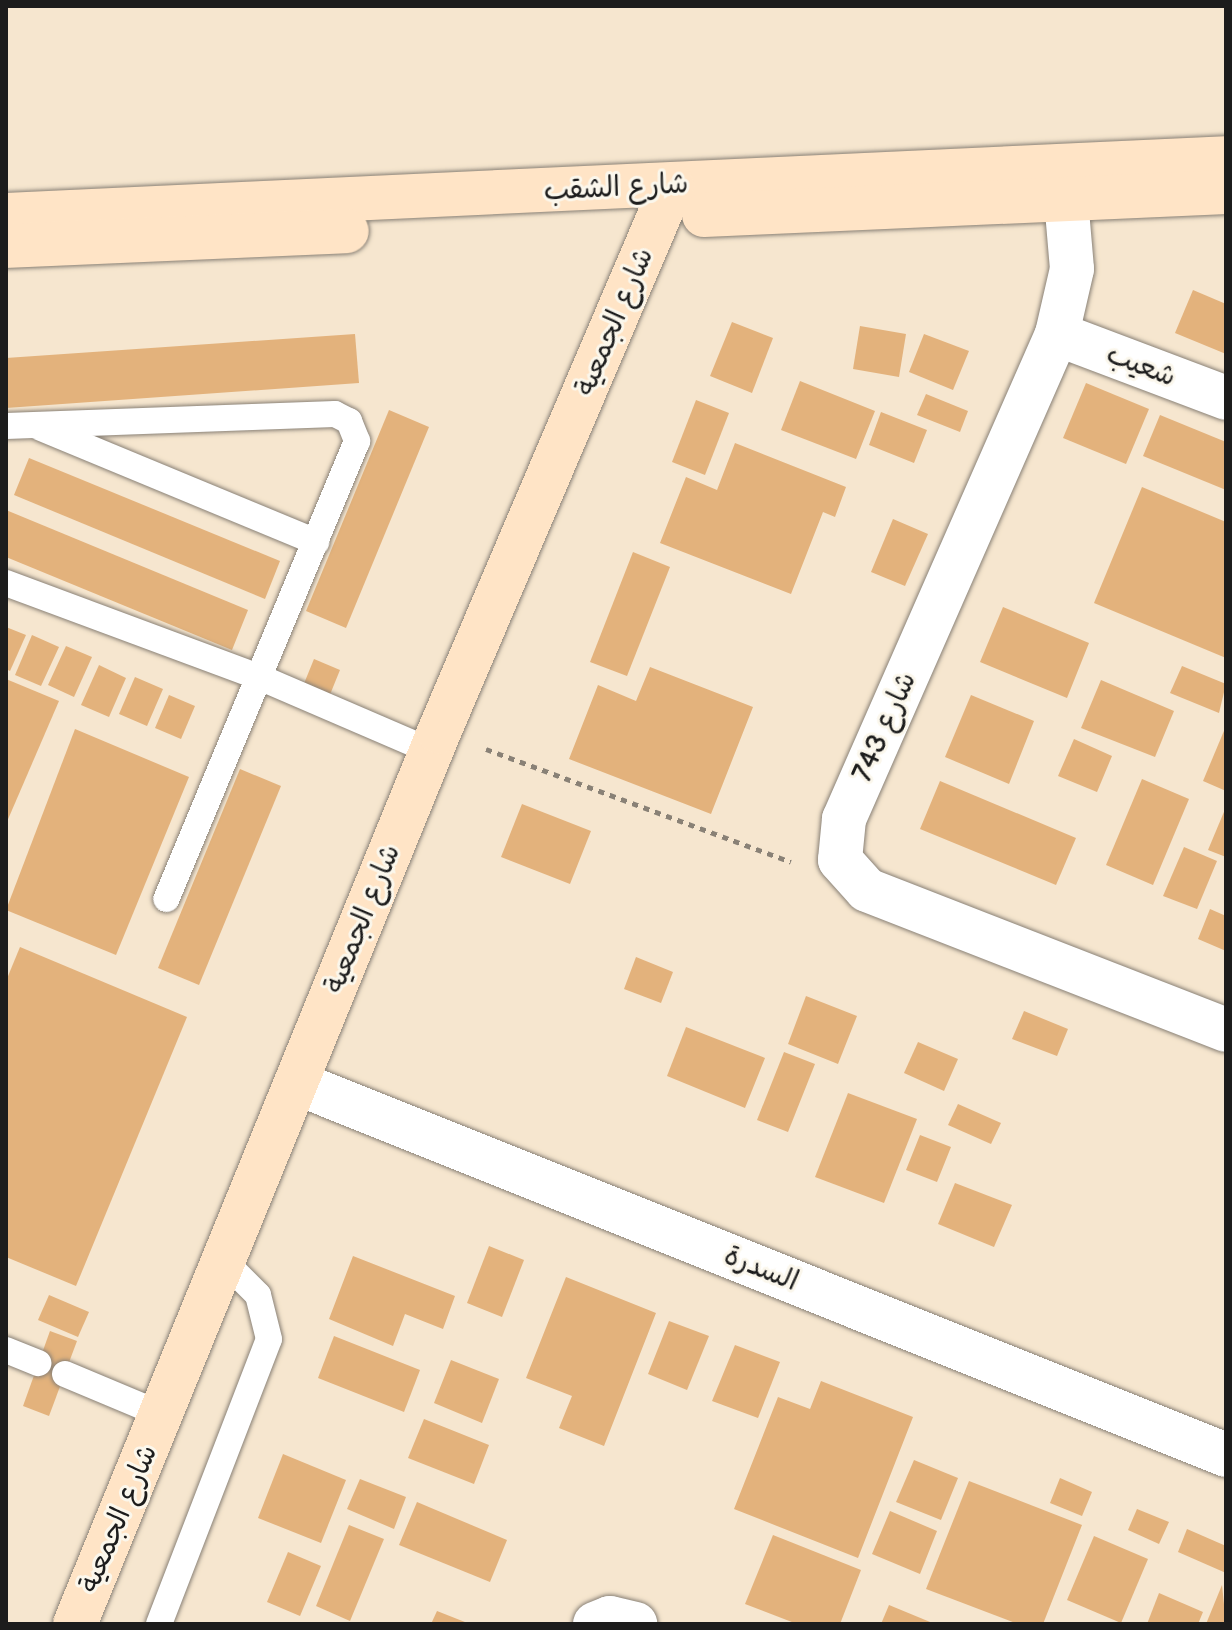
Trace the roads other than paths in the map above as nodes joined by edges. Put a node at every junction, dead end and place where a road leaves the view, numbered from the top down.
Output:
1 (1226, 158) edge
2 (1226, 192) edge
3 (1066, 199) junction
4 (666, 202) junction
5 (368, 214) junction
6 (6, 215) edge
7 (6, 246) edge
8 (1057, 334) junction
9 (1226, 398) edge
10 (34, 425) junction
11 (6, 426) edge
12 (316, 542) junction
13 (6, 583) edge
14 (259, 677) junction
15 (435, 742) junction
16 (166, 899) dead end
17 (1226, 1030) edge
18 (297, 1083) junction
19 (225, 1262) junction
20 (6, 1350) edge
21 (38, 1363) dead end
22 (65, 1374) dead end
23 (163, 1415) junction
24 (1226, 1455) edge
25 (75, 1624) edge
26 (159, 1624) edge
27 (595, 1624) edge
28 (635, 1624) edge

1 - 4 street, شارع الشقب
2 - 3 street, شارع الشقب
3 - 4 street, شارع الشقب
3 - 8 street, شارع 743
4 - 5 street, شارع الشقب
4 - 15 street, شارع الجمعية
5 - 6 street, شارع الشقب
5 - 7 street, شارع الشقب
8 - 9 street, شعيب
8 - 17 street, شارع 743
10 - 11 lane
10 - 12 lane
10 - 12 lane
12 - 14 lane
13 - 14 lane
14 - 15 lane
14 - 16 lane
15 - 18 street, شارع الجمعية
18 - 19 street, شارع الجمعية
18 - 24 street, السدرة
19 - 23 street, شارع الجمعية
19 - 26 lane
20 - 21 lane
22 - 23 lane
23 - 25 street, شارع الجمعية
27 - 28 street

